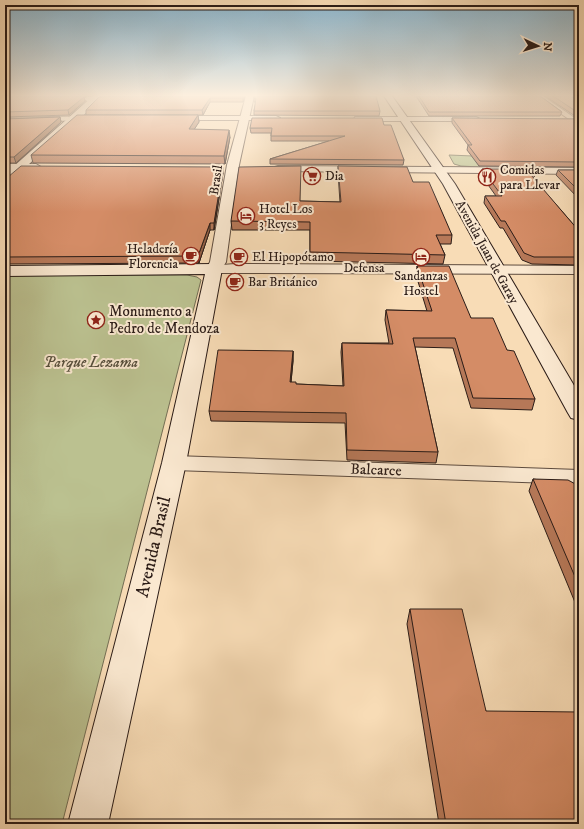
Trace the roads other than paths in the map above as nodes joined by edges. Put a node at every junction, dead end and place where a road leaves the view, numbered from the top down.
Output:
1 (45, 135) edge
2 (52, 135) edge
3 (241, 135) edge
4 (416, 135) edge
5 (17, 159) junction
6 (5, 166) edge
7 (48, 167) edge
8 (265, 169) edge
9 (440, 170) junction
10 (579, 172) edge
11 (5, 180) edge
12 (214, 269) junction
13 (497, 269) junction
14 (579, 270) edge
15 (5, 271) edge
16 (579, 413) edge
17 (174, 463) junction
18 (579, 477) edge
19 (88, 824) edge

1 - 5 main road
2 - 5 main road
3 - 12 main road, Brasil
4 - 9 main road, Avenida Juan de Garay
5 - 6 main road
5 - 7 street
5 - 11 main road
8 - 9 street
9 - 10 street
9 - 13 main road, Avenida Juan de Garay
12 - 13 street, Defensa
12 - 15 main road, Defensa
12 - 17 main road, Avenida Brasil
13 - 14 street, Defensa
13 - 16 main road, Avenida Juan de Garay
17 - 18 street, Balcarce
17 - 19 main road, Avenida Brasil

